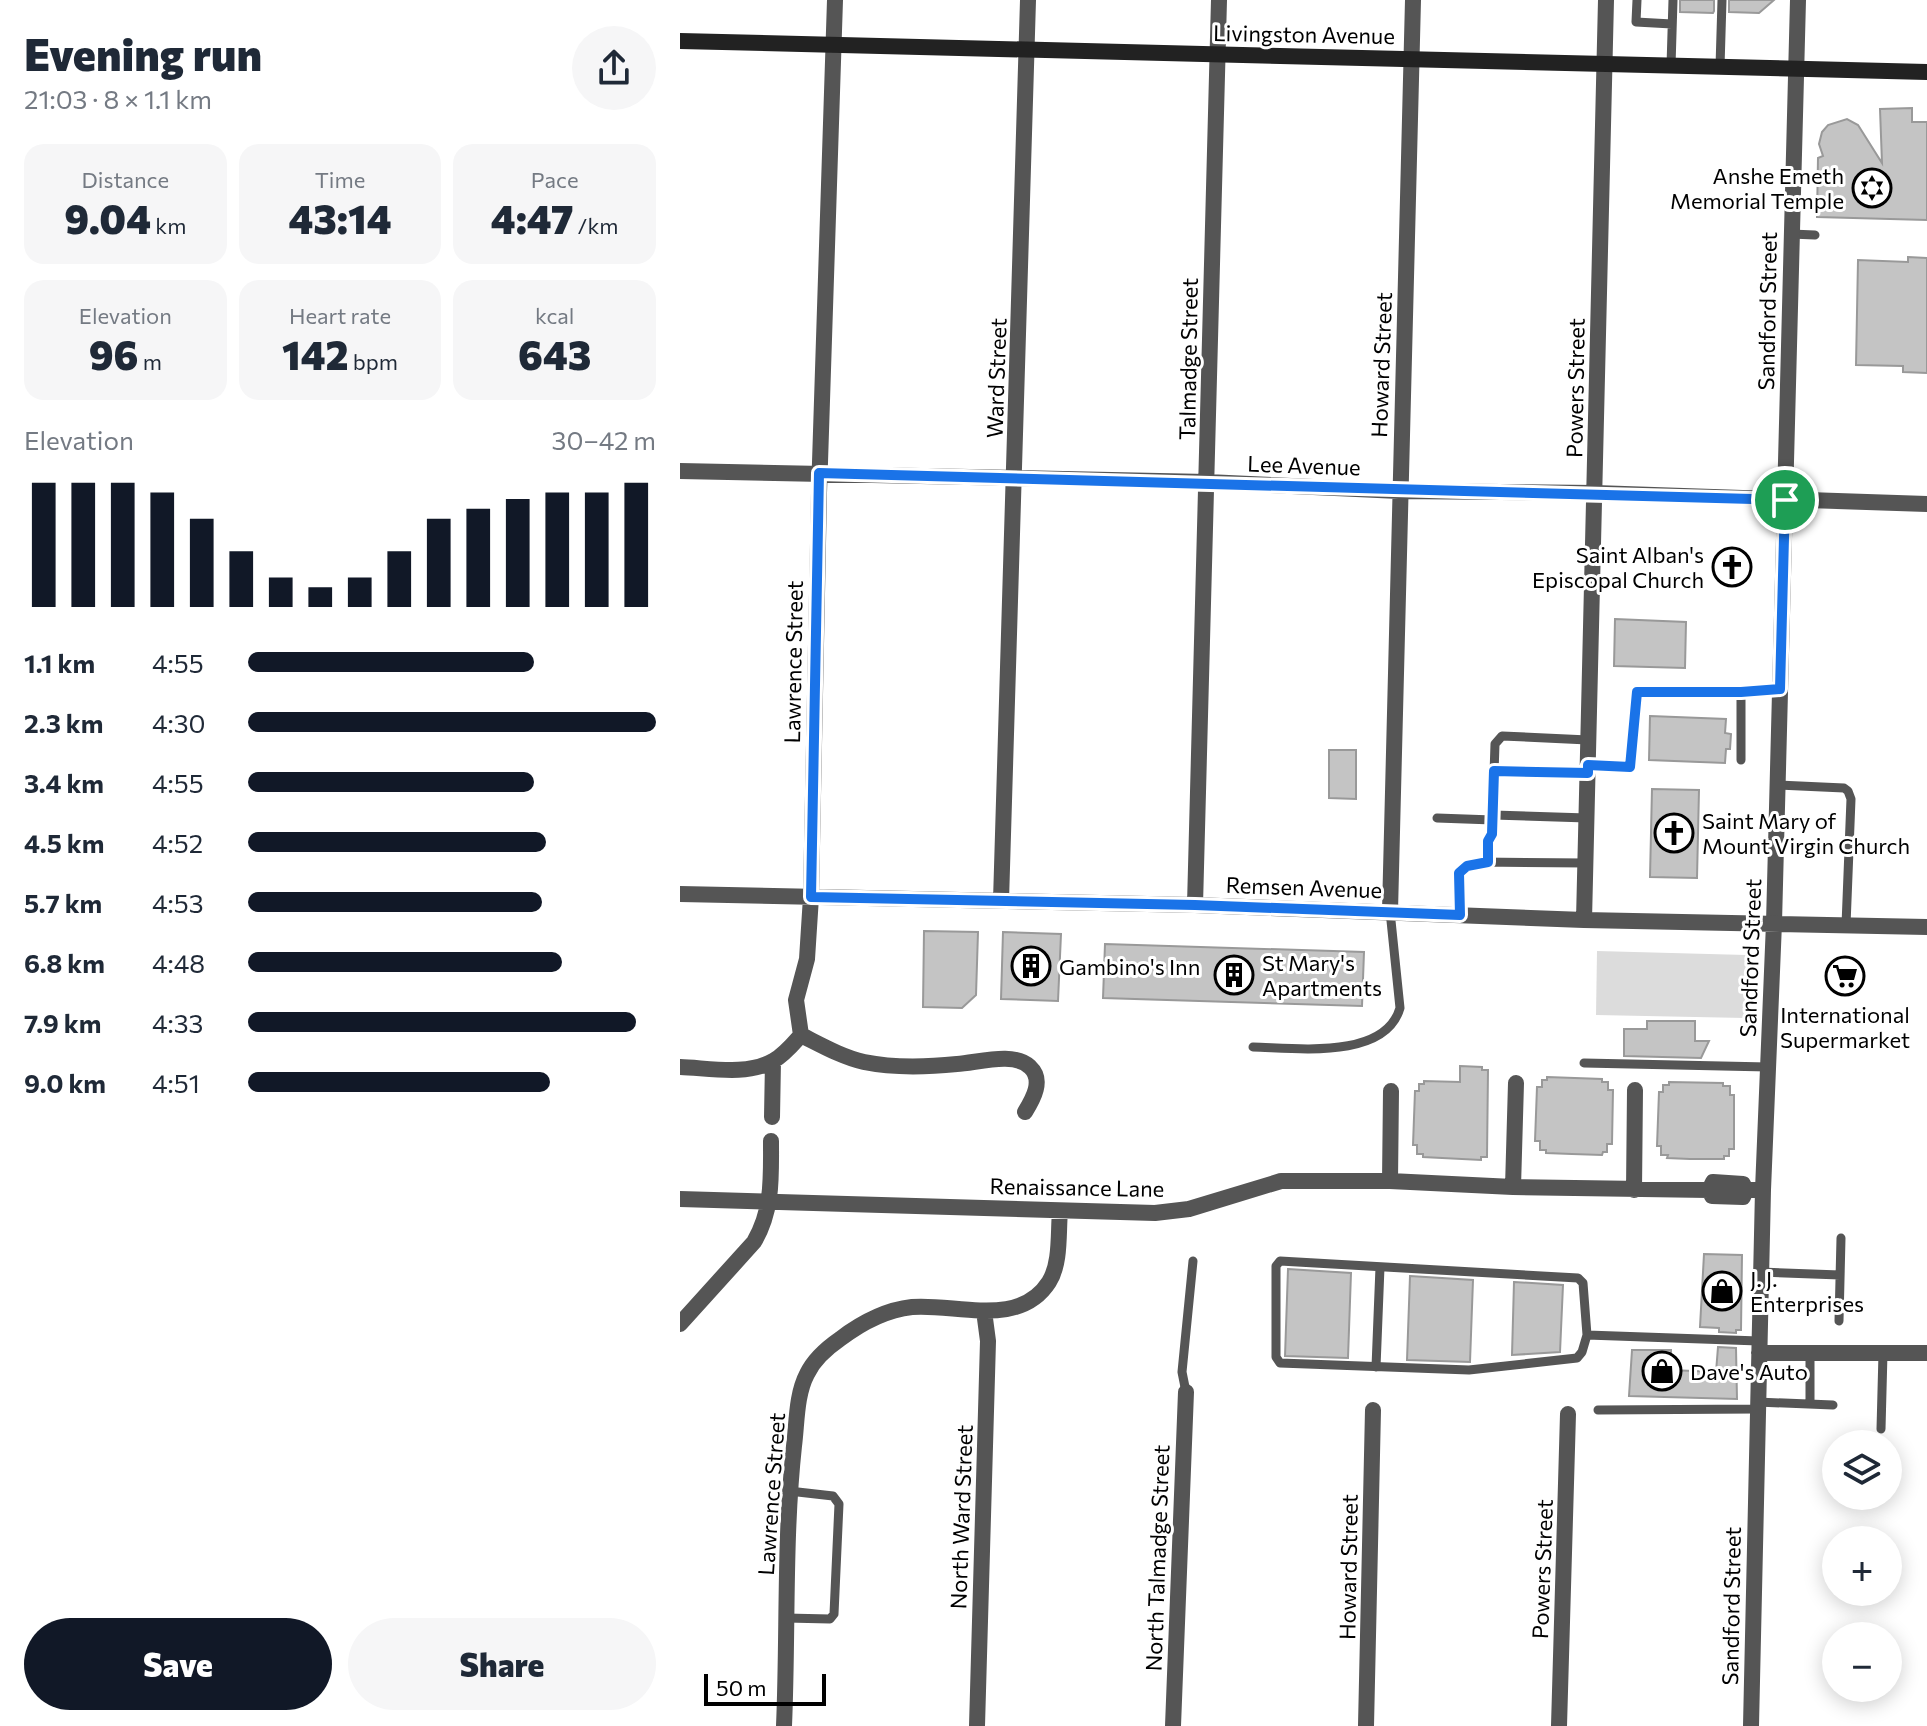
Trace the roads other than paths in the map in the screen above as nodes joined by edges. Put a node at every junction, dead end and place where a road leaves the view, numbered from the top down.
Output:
1 (835, 0) edge
2 (1028, 0) edge
3 (1219, 0) edge
4 (1413, 0) edge
5 (1606, 0) edge
6 (1637, 0) edge
7 (1673, 0) edge
8 (1722, 0) edge
9 (1798, 0) edge
10 (1672, 24) junction
11 (680, 41) edge
12 (833, 45) junction
13 (1028, 50) junction
14 (1217, 54) junction
15 (1413, 59) junction
16 (1604, 64) junction
17 (1671, 66) junction
18 (1720, 67) junction
19 (1796, 69) junction
20 (1927, 72) edge
21 (1791, 234) junction
22 (1815, 235) dead end
23 (680, 471) edge
24 (819, 473) junction
25 (1015, 480) junction
26 (1207, 482) junction
27 (1399, 491) junction
28 (1595, 493) junction
29 (1785, 500) junction
30 (1927, 504) edge
31 (1780, 689) junction
32 (1741, 692) junction
33 (1588, 740) junction
34 (1741, 760) dead end
35 (1588, 769) junction
36 (1494, 771) junction
37 (1778, 785) junction
38 (1437, 818) dead end
39 (1493, 818) junction
40 (1587, 818) junction
41 (1488, 862) junction
42 (1586, 863) junction
43 (680, 894) edge
44 (811, 897) junction
45 (1001, 901) junction
46 (1195, 905) junction
47 (1390, 911) junction
48 (1460, 915) junction
49 (1584, 920) junction
50 (1774, 923) junction
51 (1846, 925) junction
52 (1927, 927) edge
53 (801, 1035) junction
54 (1253, 1047) dead end
55 (773, 1061) junction
56 (1584, 1063) dead end
57 (680, 1067) edge
58 (1768, 1067) junction
59 (1516, 1083) dead end
60 (1635, 1090) dead end
61 (1391, 1091) dead end
62 (1025, 1112) dead end
63 (772, 1117) dead end
64 (771, 1141) dead end
65 (1390, 1181) junction
66 (1513, 1187) junction
67 (1634, 1190) junction
68 (1754, 1190) junction
69 (680, 1199) edge
70 (770, 1200) junction
71 (1060, 1211) junction
72 (1841, 1238) dead end
73 (1193, 1261) dead end
74 (1380, 1267) junction
75 (1761, 1272) junction
76 (1840, 1275) junction
77 (984, 1311) junction
78 (1839, 1321) dead end
79 (680, 1324) edge
80 (1587, 1335) junction
81 (1759, 1347) junction
82 (1810, 1353) junction
83 (1883, 1353) junction
84 (1927, 1353) edge
85 (1376, 1367) junction
86 (1186, 1392) joint
87 (1810, 1404) junction
88 (1757, 1405) junction
89 (1833, 1405) dead end
90 (1373, 1410) dead end
91 (1598, 1410) dead end
92 (1568, 1414) dead end
93 (1881, 1429) dead end
94 (789, 1491) junction
95 (786, 1618) junction
96 (784, 1726) edge
97 (977, 1726) edge
98 (1173, 1726) edge
99 (1366, 1726) edge
100 (1559, 1726) edge
101 (1751, 1726) edge

1 - 12 street, Lawrence Street
2 - 13 street, Ward Street
3 - 14 street, Talmadge Street
4 - 15 street, Howard Street
5 - 16 street, Powers Street
6 - 10 lane
7 - 10 lane
8 - 18 lane
9 - 19 street, Sandford Street
10 - 17 lane
11 - 12 main road, Livingston Avenue
12 - 13 main road, Livingston Avenue
12 - 24 street, Lawrence Street
13 - 14 main road, Livingston Avenue
13 - 25 street, Ward Street
14 - 15 main road, Livingston Avenue
14 - 26 street, Talmadge Street
15 - 16 main road, Livingston Avenue
15 - 27 street, Howard Street
16 - 17 main road, Livingston Avenue
16 - 28 street, Powers Street
17 - 18 main road, Livingston Avenue
18 - 19 main road, Livingston Avenue
19 - 20 main road, Livingston Avenue
19 - 21 street, Sandford Street
21 - 22 lane
21 - 29 street, Sandford Street
23 - 24 street, Lee Avenue
24 - 25 street, Lee Avenue
24 - 44 street, Lawrence Street
25 - 26 street, Lee Avenue
25 - 45 street, Ward Street
26 - 27 street, Lee Avenue
26 - 46 street, Talmadge Street
27 - 28 street, Lee Avenue
27 - 47 street, Howard Street
28 - 29 street, Lee Avenue
28 - 33 street, Powers Street
29 - 30 street, Lee Avenue
29 - 31 street, Sandford Street
31 - 32 lane
31 - 37 street, Sandford Street
32 - 34 lane
32 - 35 lane
33 - 35 street, Powers Street
33 - 36 lane
35 - 36 lane
35 - 40 street, Powers Street
36 - 39 lane
37 - 50 street, Sandford Street
37 - 51 lane
38 - 39 lane
39 - 40 lane
39 - 41 lane
40 - 42 street, Powers Street
41 - 42 lane
41 - 48 lane
42 - 49 street, Powers Street
43 - 44 street, Remsen Avenue
44 - 45 street, Remsen Avenue
44 - 53 street, Lawrence Street
45 - 46 street, Remsen Avenue
46 - 47 street, Remsen Avenue
47 - 48 street, Remsen Avenue
47 - 54 lane
48 - 49 street, Remsen Avenue
49 - 50 street, Remsen Avenue
50 - 51 street, Remsen Avenue
50 - 58 street, Sandford Street
51 - 52 street, Remsen Avenue
53 - 55 street
53 - 62 street
55 - 57 street
55 - 63 street
56 - 58 lane
58 - 68 street, Sandford Street
59 - 66 street
60 - 67 street
61 - 65 street
64 - 70 street
65 - 66 street, Renaissance Lane
65 - 71 street, Renaissance Lane
66 - 67 street, Renaissance Lane
67 - 68 street, Renaissance Lane
68 - 75 street, Sandford Street
69 - 70 street, Renaissance Lane
70 - 71 street, Renaissance Lane
70 - 79 street
71 - 77 street, Lawrence Street
72 - 76 lane
73 - 86 lane
74 - 80 lane
74 - 85 lane
74 - 85 lane
75 - 76 lane
75 - 81 street, Sandford Street
76 - 78 lane
77 - 94 street, Lawrence Street
77 - 97 street, North Ward Street
80 - 81 lane
80 - 85 lane
81 - 82 street
81 - 88 street, Sandford Street
82 - 83 street
82 - 87 lane
83 - 84 street
83 - 93 lane
86 - 98 street, North Talmadge Street
87 - 88 lane
87 - 89 lane
88 - 91 lane
88 - 101 street, Sandford Street
90 - 99 street, Howard Street
92 - 100 street, Powers Street
94 - 95 street, Lawrence Street
94 - 95 lane
95 - 96 street, Lawrence Street

